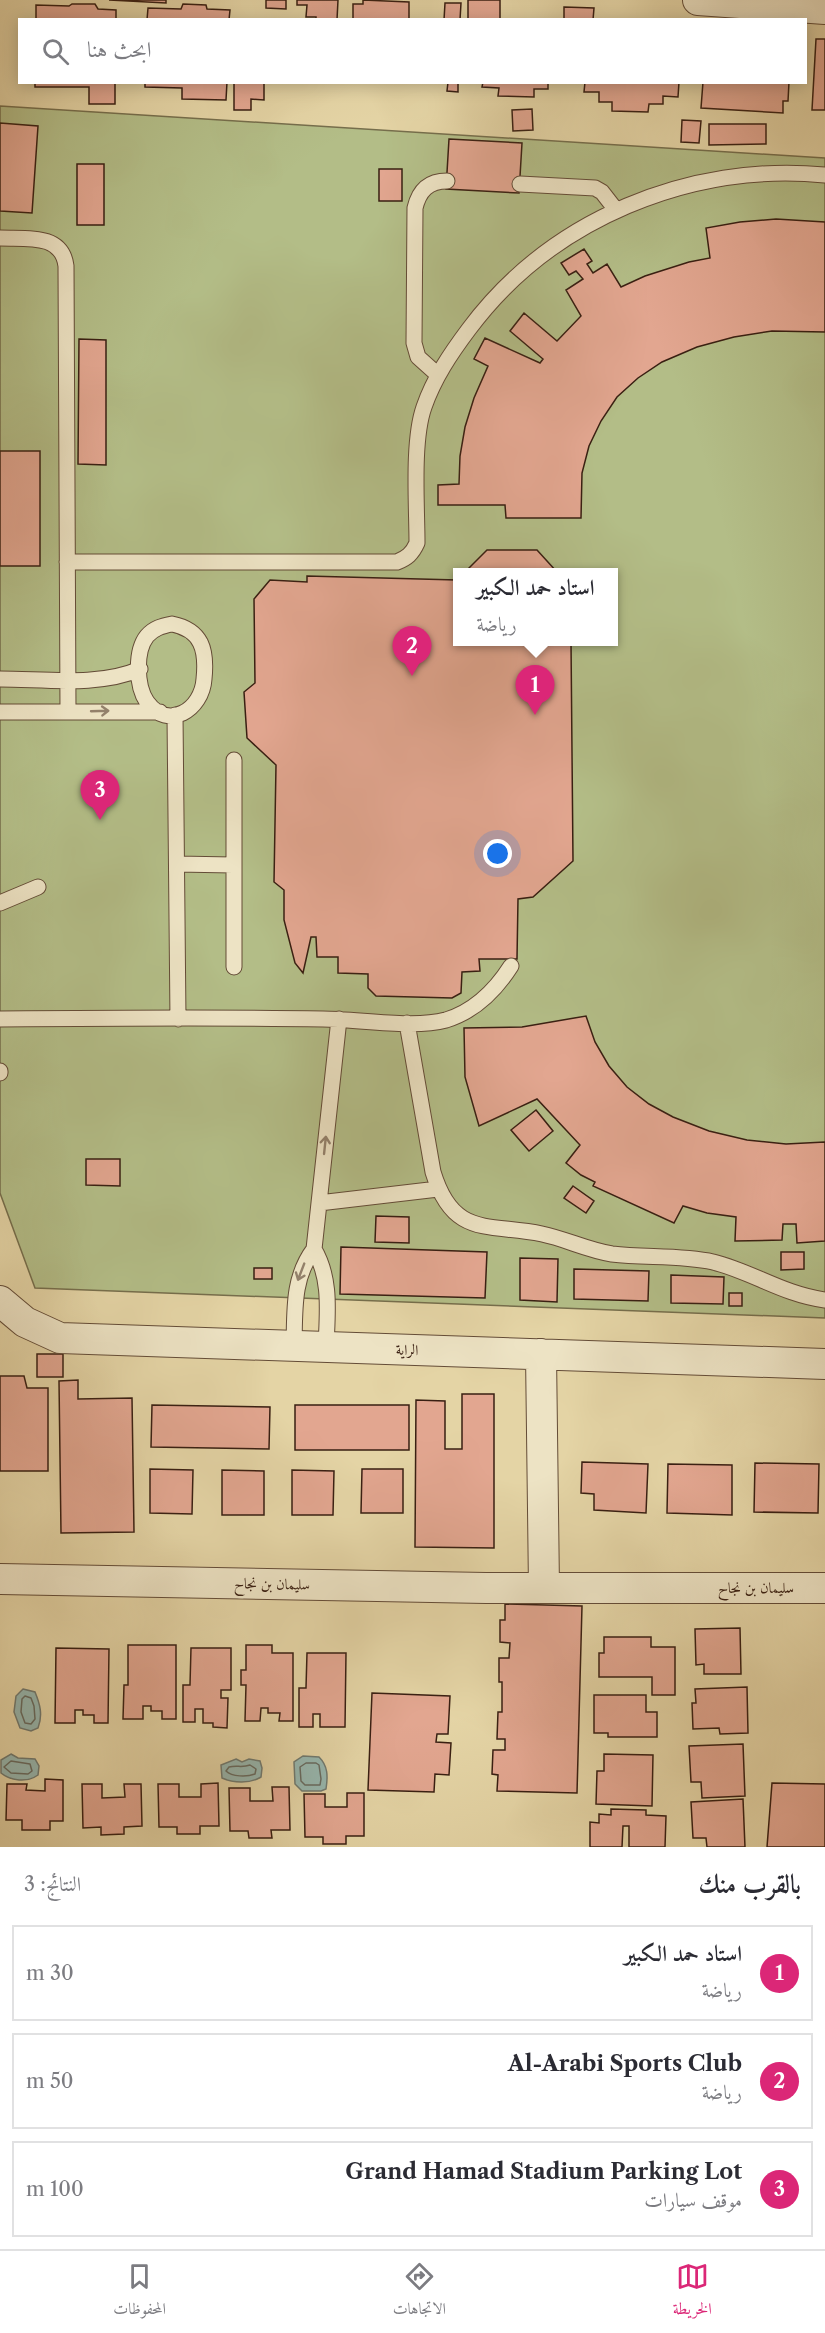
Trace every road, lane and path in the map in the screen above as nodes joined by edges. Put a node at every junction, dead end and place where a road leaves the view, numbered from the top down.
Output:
1 (698, 0) edge
2 (781, 3) edge
3 (825, 9) edge
4 (825, 175) edge
5 (447, 181) dead end
6 (520, 184) dead end
7 (616, 210) junction
8 (0, 238) edge
9 (438, 375) junction
10 (67, 562) junction
11 (140, 669) junction
12 (0, 679) edge
13 (68, 680) junction
14 (68, 711) junction
15 (0, 712) edge
16 (160, 712) junction
17 (176, 715) junction
18 (234, 760) dead end
19 (177, 864) junction
20 (233, 865) junction
21 (38, 887) dead end
22 (0, 903) edge
23 (511, 966) dead end
24 (234, 967) dead end
25 (0, 1019) edge
26 (178, 1019) junction
27 (339, 1019) junction
28 (407, 1023) junction
29 (438, 1189) junction
30 (319, 1203) junction
31 (314, 1249) junction
32 (825, 1300) edge
33 (0, 1301) edge
34 (294, 1347) junction
35 (326, 1348) junction
36 (541, 1354) junction
37 (825, 1364) edge
38 (0, 1579) edge
39 (544, 1588) junction
40 (825, 1588) edge

1 - 2 street
2 - 3 street
4 - 7 lane
5 - 9 lane
6 - 7 lane
7 - 9 lane
8 - 10 lane
9 - 10 lane
10 - 13 lane
11 - 13 lane
11 - 16 lane
11 - 17 lane
12 - 13 lane
13 - 14 lane
14 - 15 lane
14 -> 16 lane
16 - 17 lane
17 - 19 lane
18 - 20 lane
19 - 20 lane
19 - 26 lane
20 - 24 lane
21 - 22 lane
23 - 28 lane
25 - 26 lane
26 - 27 lane
27 - 28 lane
30 -> 27 lane
28 - 29 lane
29 - 30 lane
29 - 32 lane
30 - 31 lane
31 -> 34 lane
31 - 35 lane
33 - 34 street, الراية
34 - 35 street, الراية
35 - 36 street, الراية
36 - 37 street, الراية
36 - 39 street
38 - 39 street, سليمان بن نجاح
39 - 40 street, سليمان بن نجاح

